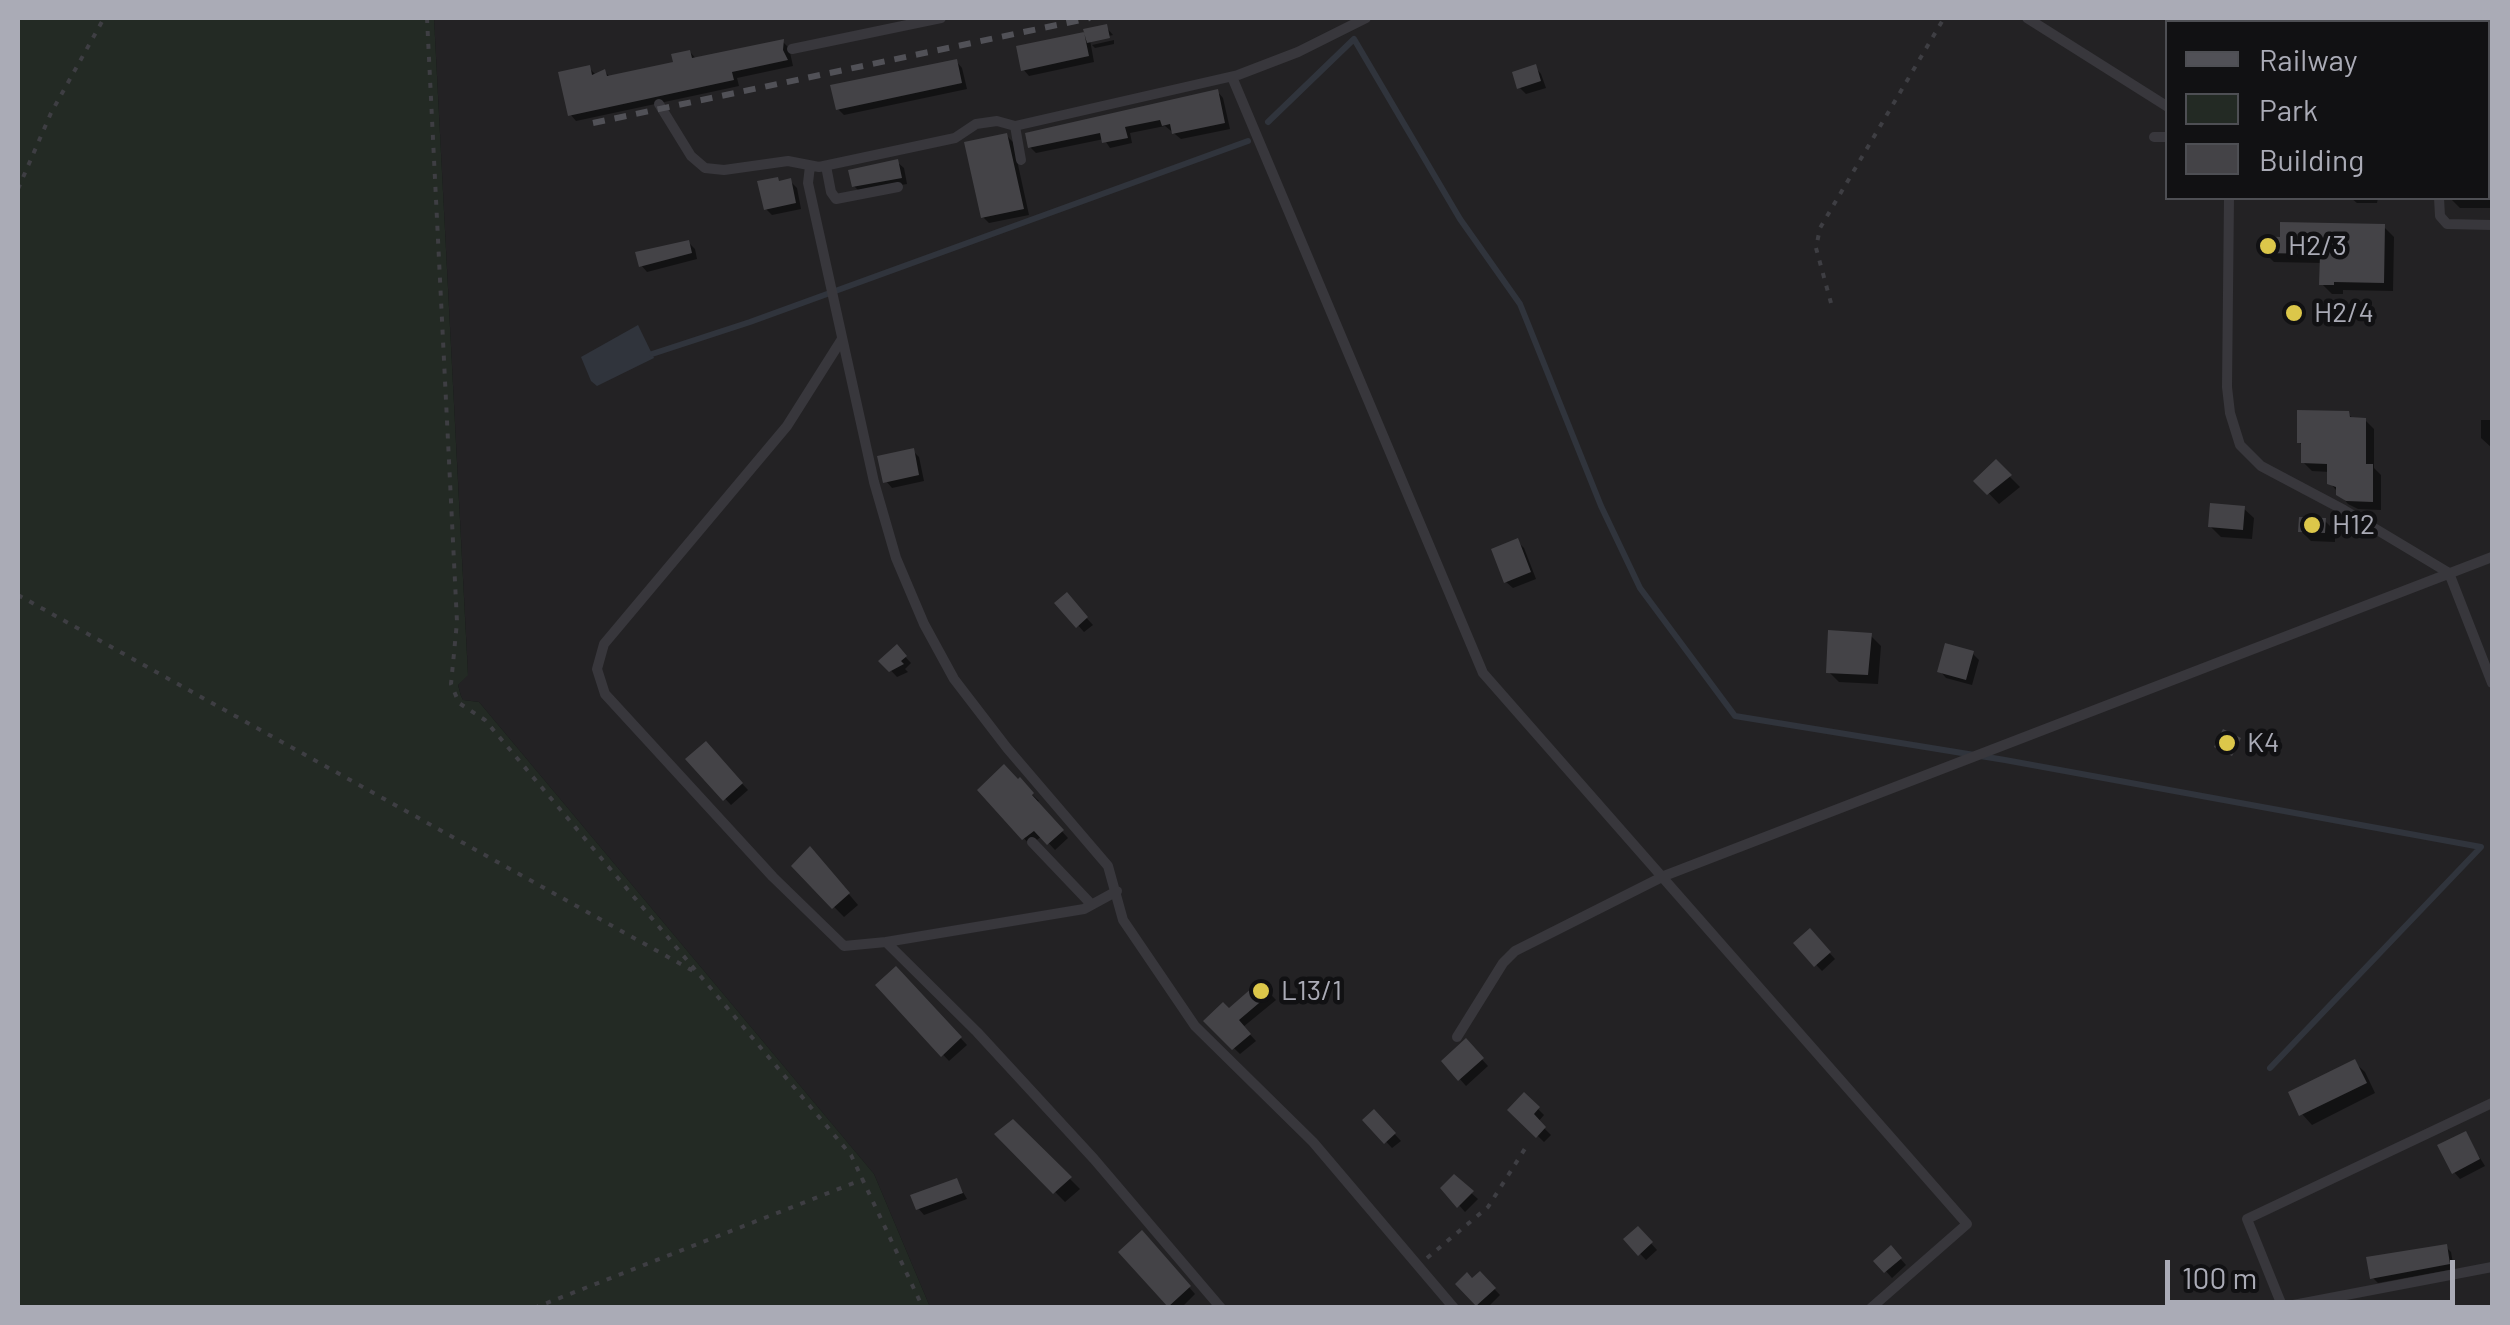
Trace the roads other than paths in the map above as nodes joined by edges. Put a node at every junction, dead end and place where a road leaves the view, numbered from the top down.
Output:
1 (942, 18) edge
2 (1366, 18) edge
3 (2027, 18) edge
4 (792, 48) dead end
5 (1232, 77) junction
6 (659, 104) dead end
7 (2165, 105) edge
8 (1014, 126) junction
9 (2154, 137) dead end
10 (2165, 137) edge
11 (1022, 160) dead end
12 (810, 166) junction
13 (826, 166) junction
14 (898, 187) dead end
15 (2229, 200) edge
16 (2439, 200) edge
17 (2492, 225) edge
18 (842, 339) junction
19 (2492, 557) edge
20 (2449, 573) junction
21 (2492, 683) edge
22 (1032, 842) dead end
23 (1664, 876) junction
24 (1117, 891) junction
25 (1092, 905) junction
26 (886, 942) junction
27 (1457, 1037) dead end
28 (2492, 1103) edge
29 (2492, 1267) edge
30 (2283, 1307) edge
31 (1222, 1308) edge
32 (1454, 1308) edge
33 (1871, 1308) edge

1 - 4 lane
2 - 5 lane
3 - 7 lane
5 - 8 lane
5 - 23 lane
6 - 12 lane
8 - 11 lane
8 - 13 lane
9 - 10 lane
12 - 13 lane
12 - 18 lane
13 - 14 lane
15 - 20 lane
16 - 17 lane
18 - 24 lane
18 - 26 lane
19 - 20 lane
20 - 21 lane
20 - 23 lane
22 - 25 lane
23 - 27 lane
23 - 33 lane
24 - 25 lane
24 - 32 lane
25 - 26 lane
26 - 31 lane
28 - 30 lane
29 - 30 lane

